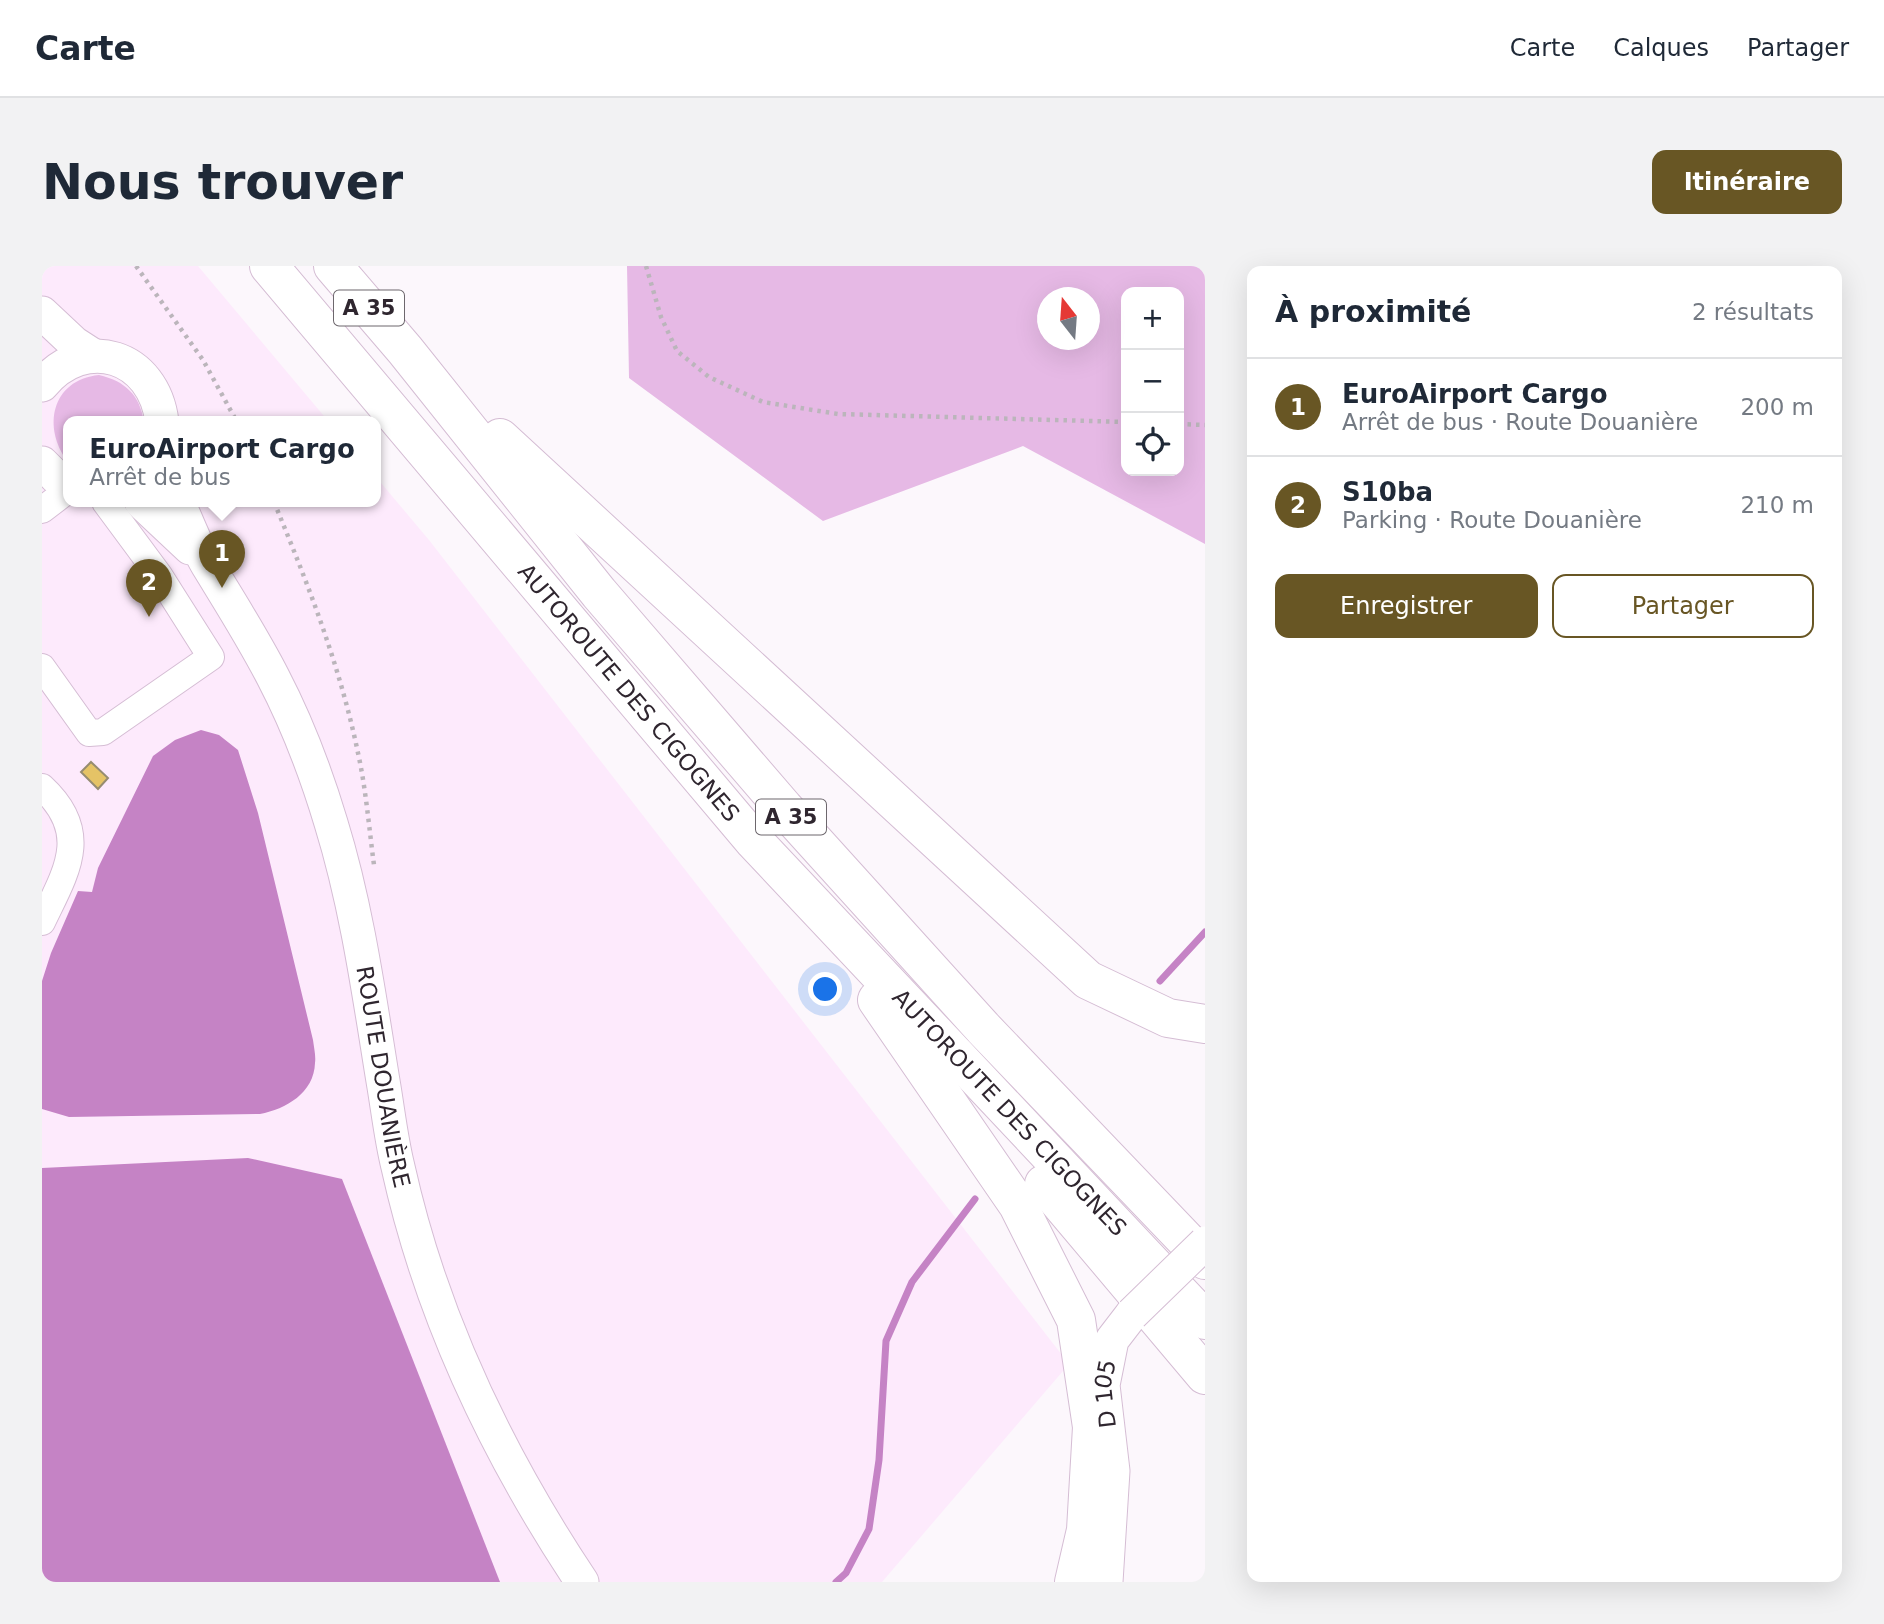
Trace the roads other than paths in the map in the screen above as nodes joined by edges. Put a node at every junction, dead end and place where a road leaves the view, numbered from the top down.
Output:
1 (269, 266) edge
2 (333, 266) edge
3 (42, 313) edge
4 (405, 350) junction
5 (91, 355) junction
6 (42, 386) edge
7 (161, 416) edge
8 (42, 463) edge
9 (63, 480) edge
10 (63, 494) edge
11 (109, 507) edge
12 (146, 507) edge
13 (180, 507) edge
14 (42, 510) edge
15 (206, 563) junction
16 (42, 667) edge
17 (42, 787) edge
18 (808, 900) junction
19 (42, 922) edge
20 (1205, 1024) edge
21 (1205, 1243) edge
22 (1205, 1260) edge
23 (1205, 1320) edge
24 (1205, 1375) edge
25 (582, 1582) edge
26 (1074, 1582) edge
27 (1106, 1582) edge

1 - 18 highway, AUTOROUTE DES CIGOGNES / A 35
2 - 4 highway, AUTOROUTE DES CIGOGNES / A 35
3 - 5 main road
4 - 20 highway
4 - 22 highway, AUTOROUTE DES CIGOGNES / A 35
5 - 6 main road
5 - 7 main road
8 - 9 main road
10 - 14 lane
11 - 16 lane
12 - 15 main road, ROUTE DOUANIÈRE
13 - 15 main road, ROUTE DOUANIÈRE
15 - 25 main road, ROUTE DOUANIÈRE
17 - 19 lane
18 - 23 highway, AUTOROUTE DES CIGOGNES / A 35
18 - 24 highway
18 - 26 highway
21 - 27 main road, D 105, bridge

